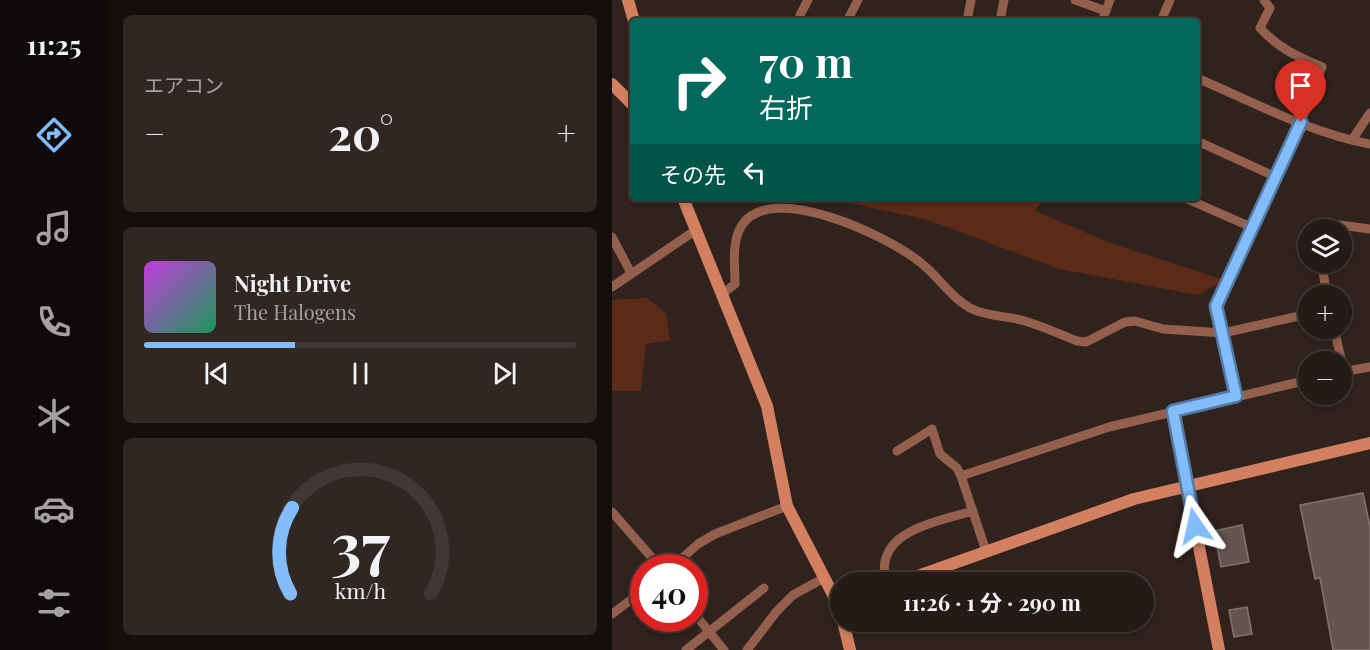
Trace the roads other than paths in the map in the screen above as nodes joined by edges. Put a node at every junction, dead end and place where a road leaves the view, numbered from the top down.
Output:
1 (628, 0) edge
2 (808, 0) edge
3 (858, 0) edge
4 (971, 0) edge
5 (1004, 0) edge
6 (1075, 0) edge
7 (1110, 0) edge
8 (1170, 0) edge
9 (1264, 0) edge
10 (1106, 11) junction
11 (800, 15) dead end
12 (633, 18) edge
13 (849, 18) edge
14 (968, 18) edge
15 (1001, 18) edge
16 (1103, 18) edge
17 (1162, 18) edge
18 (1200, 79) edge
19 (612, 84) edge
20 (630, 102) edge
21 (1370, 113) edge
22 (1301, 122) junction
23 (1352, 140) junction
24 (1200, 142) edge
25 (1370, 144) edge
26 (1274, 176) junction
27 (683, 201) edge
28 (1192, 201) edge
29 (1251, 227) junction
30 (1352, 227) edge
31 (1370, 229) edge
32 (696, 230) junction
33 (612, 237) edge
34 (632, 273) junction
35 (612, 287) edge
36 (722, 294) junction
37 (1298, 316) edge
38 (1223, 333) junction
39 (1370, 367) edge
40 (1352, 370) edge
41 (1298, 382) edge
42 (1236, 396) junction
43 (1173, 411) junction
44 (1370, 443) edge
45 (897, 451) dead end
46 (961, 476) junction
47 (1187, 485) junction
48 (787, 506) junction
49 (973, 511) junction
50 (612, 512) edge
51 (986, 550) junction
52 (649, 554) edge
53 (687, 554) edge
54 (884, 572) edge
55 (928, 572) edge
56 (824, 578) junction
57 (764, 588) dead end
58 (830, 589) edge
59 (630, 600) edge
60 (612, 614) edge
61 (708, 632) junction
62 (846, 632) edge
63 (749, 649) edge
64 (686, 650) edge
65 (724, 650) edge
66 (850, 650) edge
67 (1219, 650) edge

1 - 12 street
2 - 11 street
3 - 13 street
4 - 14 street
5 - 15 street
6 - 10 street
7 - 10 street
8 - 17 street
9 - 22 street
10 - 16 street
18 - 22 street
19 - 20 street
21 - 23 street
22 - 23 street
22 - 26 street
23 - 25 street
24 - 26 street
26 - 29 street
27 - 32 street
28 - 29 street
29 - 38 street
30 - 31 street
32 - 34 street
32 - 36 street
33 - 34 street
34 - 35 street
36 - 38 street
36 - 48 street
37 - 38 street
38 - 42 street
39 - 40 street
41 - 42 street
42 - 43 street
43 - 46 street
43 - 47 street
44 - 47 street
45 - 46 street
46 - 49 street
47 - 51 street
47 - 67 street
48 - 53 street
48 - 56 street
49 - 51 street
49 - 54 street
50 - 52 street
51 - 55 street
56 - 58 street
56 - 63 street
57 - 61 street
59 - 60 street
61 - 64 street
61 - 65 street
62 - 66 street

